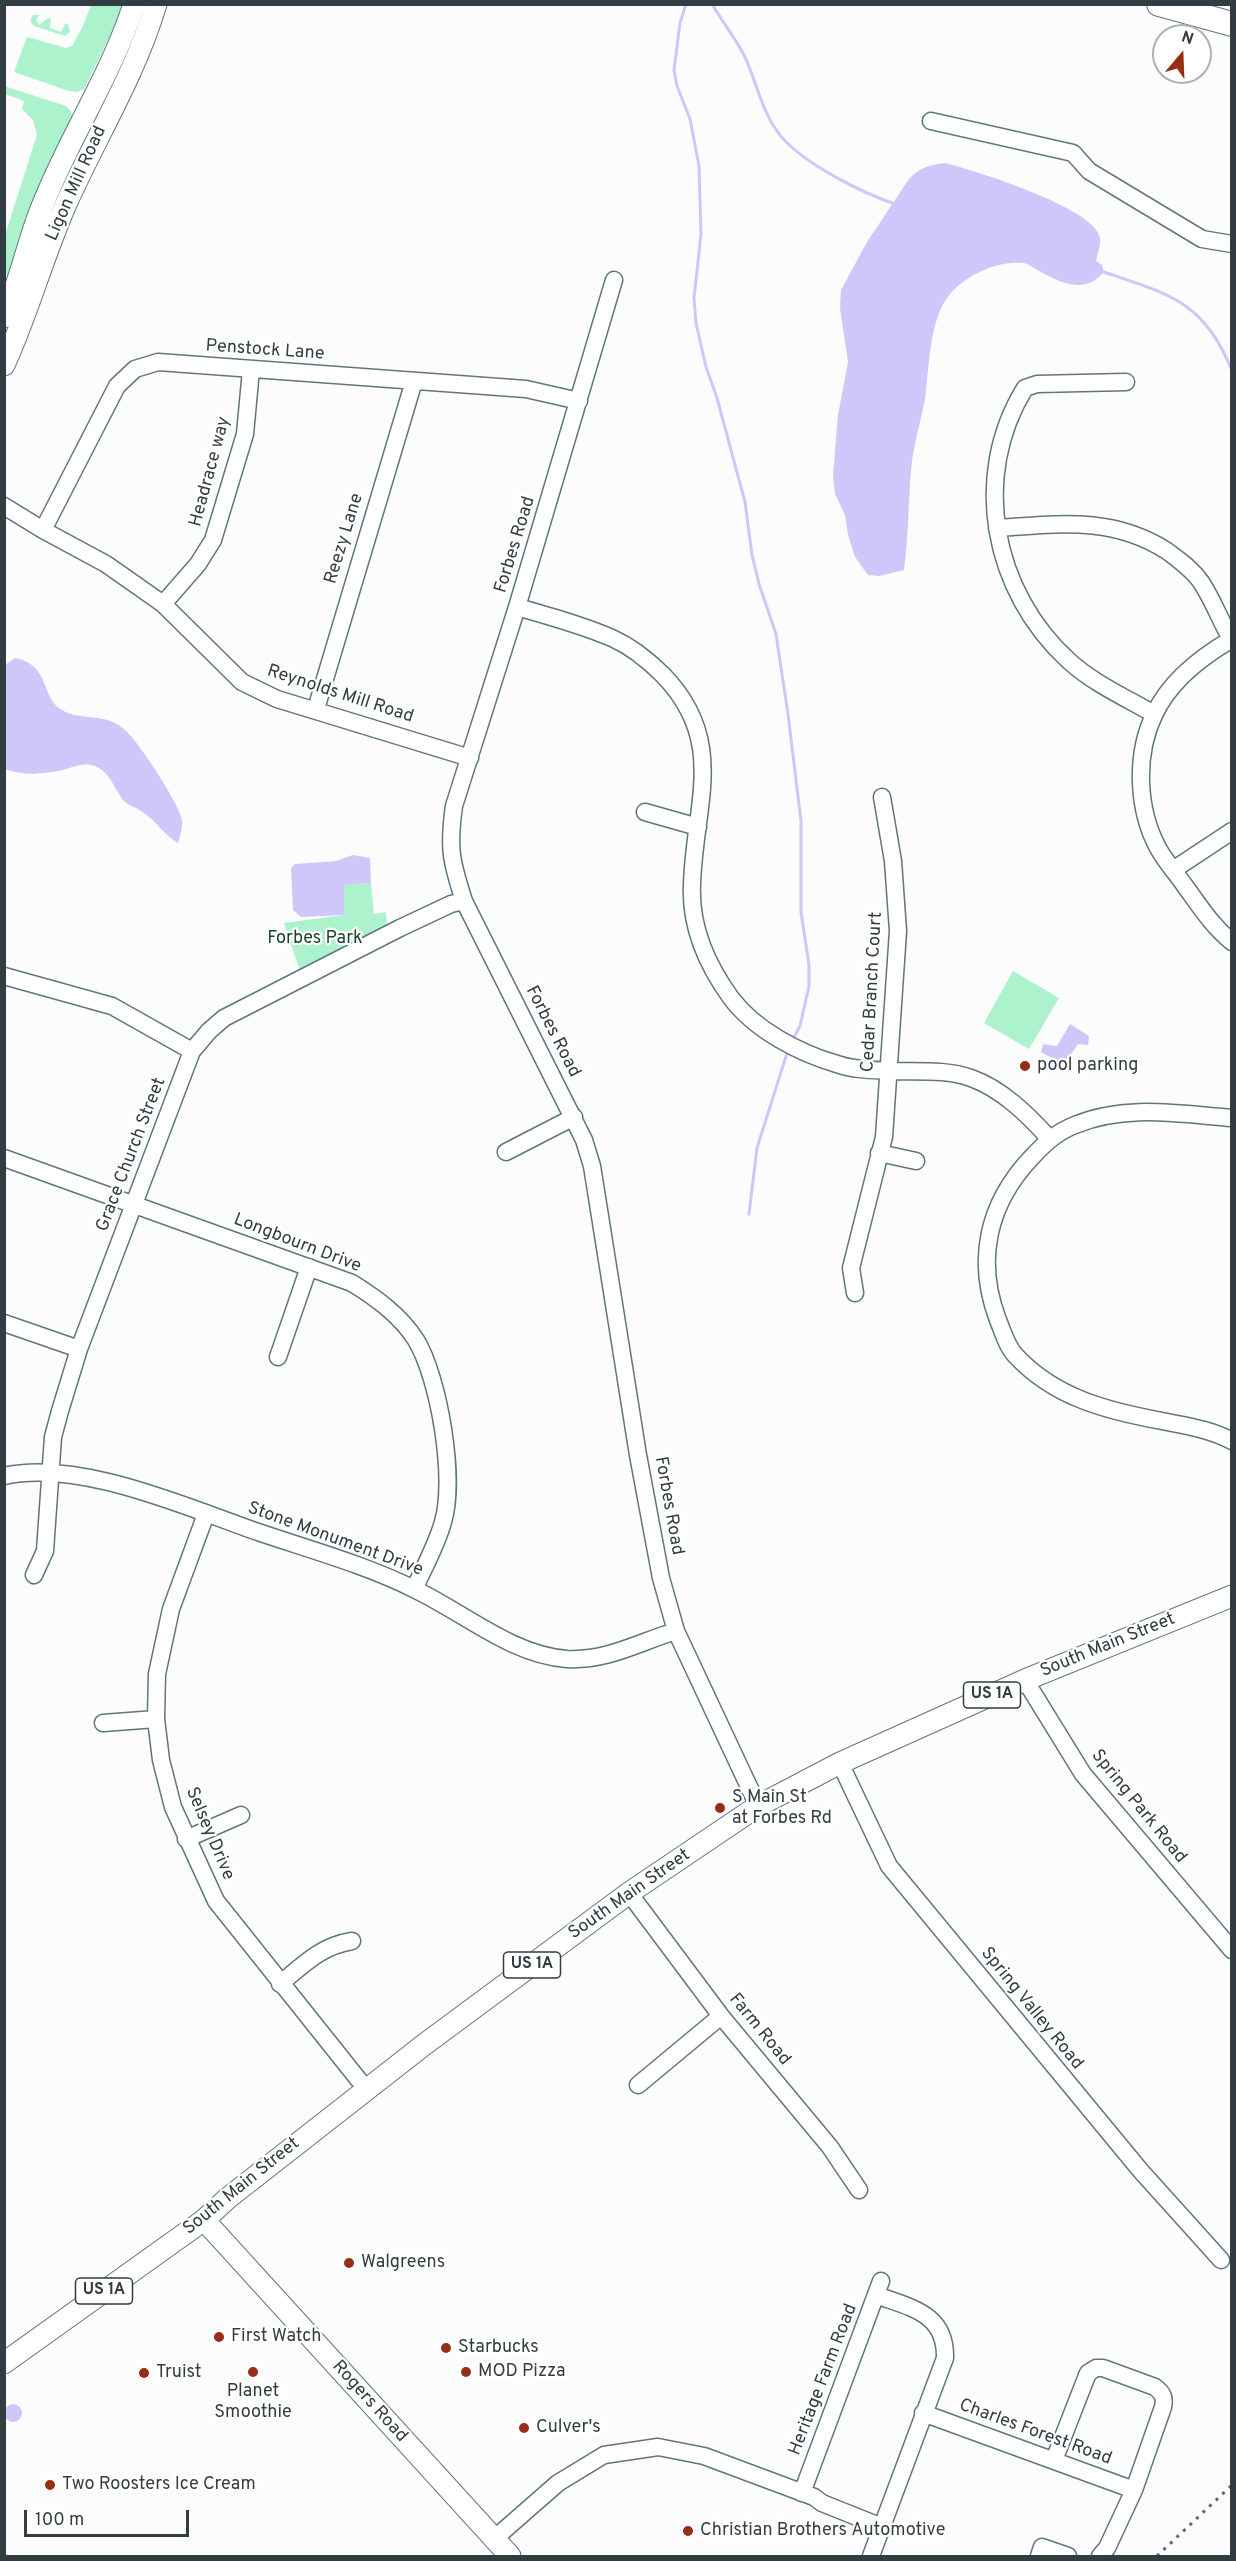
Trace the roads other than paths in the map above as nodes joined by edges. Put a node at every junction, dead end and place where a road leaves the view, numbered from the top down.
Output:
1 (134, 4) edge
2 (156, 4) edge
3 (1159, 4) edge
4 (1215, 4) edge
5 (1232, 8) edge
6 (1232, 24) edge
7 (931, 121) dead end
8 (1232, 244) edge
9 (614, 280) dead end
10 (4, 317) edge
11 (4, 365) edge
12 (251, 370) junction
13 (414, 381) junction
14 (1126, 382) dead end
15 (579, 401) junction
16 (4, 506) edge
17 (998, 528) junction
18 (43, 530) junction
19 (164, 604) junction
20 (518, 607) junction
21 (1231, 639) edge
22 (316, 709) junction
23 (1154, 714) junction
24 (470, 758) junction
25 (882, 796) dead end
26 (645, 812) dead end
27 (698, 827) junction
28 (1232, 831) edge
29 (1173, 870) junction
30 (464, 902) junction
31 (1232, 942) edge
32 (4, 976) edge
33 (192, 1051) junction
34 (889, 1071) junction
35 (574, 1117) junction
36 (1232, 1118) edge
37 (1049, 1138) junction
38 (506, 1152) dead end
39 (879, 1153) junction
40 (4, 1158) edge
41 (916, 1161) dead end
42 (134, 1205) junction
43 (309, 1267) junction
44 (855, 1293) dead end
45 (4, 1323) edge
46 (80, 1349) junction
47 (278, 1357) dead end
48 (1232, 1441) edge
49 (50, 1473) junction
50 (4, 1476) edge
51 (206, 1514) junction
52 (34, 1575) dead end
53 (414, 1589) junction
54 (1232, 1596) edge
55 (676, 1631) junction
56 (1025, 1680) junction
57 (156, 1719) junction
58 (103, 1723) dead end
59 (840, 1763) junction
60 (758, 1806) junction
61 (241, 1815) dead end
62 (186, 1839) junction
63 (629, 1893) junction
64 (352, 1941) dead end
65 (1232, 1950) edge
66 (280, 1984) junction
67 (721, 2016) junction
68 (638, 2085) dead end
69 (366, 2089) junction
70 (859, 2190) dead end
71 (204, 2220) junction
72 (1221, 2260) dead end
73 (4, 2363) edge
74 (923, 2413) junction
75 (1054, 2460) junction
76 (1134, 2490) junction
77 (808, 2495) junction
78 (883, 2523) junction
79 (494, 2540) junction
80 (510, 2556) edge
81 (871, 2556) edge
82 (1039, 2556) edge
83 (1068, 2556) edge
84 (1100, 2556) edge

1 - 10 main road, Ligon Mill Road
2 - 11 main road, Ligon Mill Road
3 - 6 highway
4 - 5 highway
7 - 8 street
9 - 15 street, Forbes Road
12 - 13 street, Penstock Lane
12 - 18 street, Penstock Lane
12 - 19 street, Headrace way
13 - 15 street, Penstock Lane
13 - 22 street, Reezy Lane
14 - 17 street
15 - 20 street, Forbes Road
16 - 18 street, Reynolds Mill Road
17 - 21 street
17 - 23 street
18 - 19 street, Reynolds Mill Road
19 - 22 street, Reynolds Mill Road
20 - 24 street, Forbes Road
20 - 27 street
21 - 23 street
22 - 24 street, Reynolds Mill Road
23 - 29 street
24 - 30 street, Forbes Road
25 - 34 street, Cedar Branch Court
26 - 27 street
27 - 34 street
28 - 29 street
29 - 31 street
30 - 33 street, Grace Church Street
30 - 35 street, Forbes Road
32 - 33 street
33 - 42 street, Grace Church Street
34 - 37 street
34 - 39 street, Cedar Branch Court
35 - 38 street
35 - 55 street, Forbes Road
36 - 37 street
37 - 48 street
39 - 41 street
39 - 44 street, Cedar Branch Court
40 - 42 street, Longbourn Drive
42 - 43 street, Longbourn Drive
42 - 46 street, Grace Church Street
43 - 47 street
43 - 53 street, Longbourn Drive
45 - 46 street
46 - 49 street, Grace Church Street
49 - 50 street, Stone Monument Drive
49 - 51 street, Stone Monument Drive
49 - 52 street, Grace Church Street
51 - 53 street, Stone Monument Drive
51 - 57 street, Selsey Drive
53 - 55 street, Stone Monument Drive
54 - 56 main road, South Main Street / US 1A
55 - 60 street, Forbes Road
56 - 59 main road, South Main Street / US 1A
56 - 65 street, Spring Park Road
57 - 58 street
57 - 62 street, Selsey Drive
59 - 60 main road, South Main Street / US 1A
59 - 72 street, Spring Valley Road
60 - 63 main road, South Main Street / US 1A
61 - 62 street
62 - 66 street, Selsey Drive
63 - 67 street, Farm Road
63 - 69 main road, South Main Street / US 1A
64 - 66 street
66 - 69 street, Selsey Drive
67 - 68 street
67 - 70 street, Farm Road
69 - 71 main road, South Main Street / US 1A
71 - 73 main road, South Main Street / US 1A
71 - 79 main road, Rogers Road
74 - 75 street, Charles Forest Road
74 - 77 street, Heritage Farm Road
74 - 78 street
75 - 76 street, Charles Forest Road
75 - 76 street
76 - 84 street
77 - 78 street
77 - 79 street
78 - 81 street
79 - 80 main road, Rogers Road
82 - 83 street

